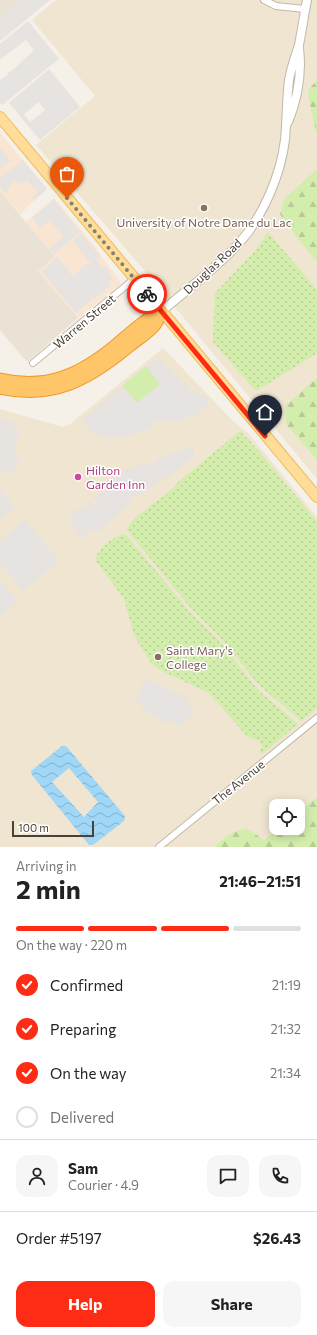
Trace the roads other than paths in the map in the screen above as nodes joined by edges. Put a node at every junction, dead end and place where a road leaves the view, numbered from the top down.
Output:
1 (264, 0) edge
2 (307, 0) edge
3 (305, 9) junction
4 (0, 117) edge
5 (134, 279) junction
6 (162, 311) junction
7 (33, 363) dead end
8 (0, 379) edge
9 (0, 388) edge
10 (317, 498) edge
11 (317, 718) edge
12 (159, 847) edge

1 - 3 street
2 - 3 street, Douglas Road
3 - 6 street, Douglas Road
4 - 5 main road
5 - 6 main road
5 - 7 street, Warren Street
6 - 8 highway
6 - 9 highway
6 - 10 main road
11 - 12 street, The Avenue

